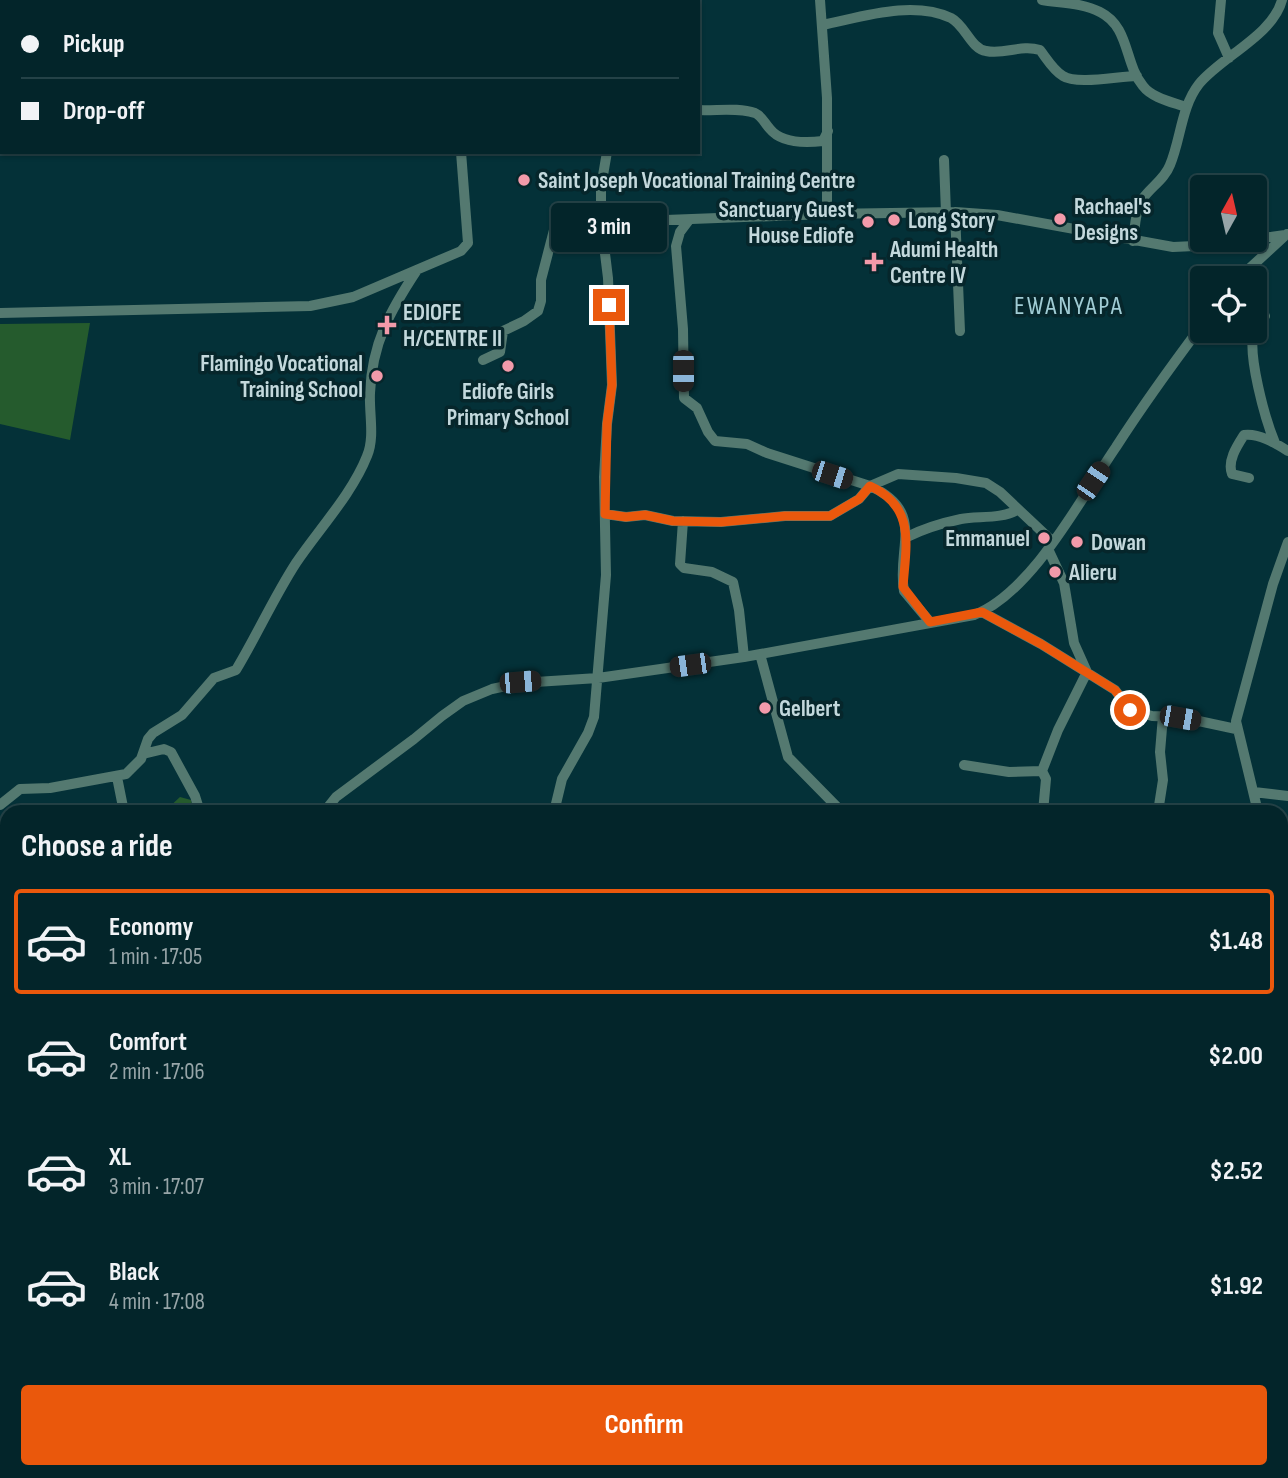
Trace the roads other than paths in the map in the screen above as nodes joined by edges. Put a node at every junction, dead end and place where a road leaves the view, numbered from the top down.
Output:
1 (820, 0) edge
2 (1042, 0) edge
3 (1221, 0) edge
4 (1282, 0) edge
5 (822, 25) junction
6 (1229, 58) junction
7 (1137, 76) junction
8 (1186, 107) junction
9 (700, 110) edge
10 (828, 130) junction
11 (461, 154) edge
12 (607, 154) edge
13 (944, 160) dead end
14 (951, 212) junction
15 (827, 214) junction
16 (689, 219) junction
17 (601, 221) junction
18 (1288, 234) edge
19 (1267, 238) edge
20 (1133, 241) junction
21 (1190, 248) edge
22 (1252, 266) edge
23 (417, 270) junction
24 (0, 313) edge
25 (960, 331) dead end
26 (1190, 342) edge
27 (1251, 343) edge
28 (484, 360) dead end
29 (1275, 443) junction
30 (1288, 451) edge
31 (1249, 478) dead end
32 (870, 486) junction
33 (1017, 510) junction
34 (605, 514) junction
35 (683, 521) junction
36 (907, 537) junction
37 (1288, 542) edge
38 (1050, 546) junction
39 (1285, 560) edge
40 (982, 612) junction
41 (930, 622) junction
42 (760, 654) junction
43 (744, 657) junction
44 (1087, 672) junction
45 (598, 678) junction
46 (1163, 716) junction
47 (1236, 729) junction
48 (143, 754) junction
49 (964, 765) dead end
50 (1042, 771) junction
51 (117, 777) junction
52 (1254, 792) junction
53 (1288, 796) edge
54 (0, 805) edge
55 (123, 805) edge
56 (198, 805) edge
57 (330, 805) edge
58 (556, 805) edge
59 (835, 805) edge
60 (1044, 805) edge
61 (1159, 805) edge
62 (1257, 805) edge

1 - 5 street
2 - 7 street
3 - 6 street
4 - 6 street
5 - 7 street
5 - 10 street
6 - 8 street
7 - 8 street
8 - 20 street
9 - 10 street
10 - 15 street
11 - 23 street
12 - 17 street
13 - 14 street
14 - 15 street
14 - 20 street
14 - 25 street
15 - 16 street
16 - 17 street
16 - 32 street
17 - 28 street
17 - 34 street
18 - 19 street
18 - 22 street
20 - 21 street
23 - 24 street
23 - 48 street
26 - 38 street
27 - 29 street
29 - 30 street
29 - 31 street
32 - 33 street
32 - 35 street
32 - 36 street
33 - 36 street
33 - 38 street
34 - 35 street
34 - 45 street
35 - 43 street
36 - 41 street
37 - 39 street
38 - 40 street
38 - 44 street
39 - 47 street
40 - 41 street
40 - 44 street
41 - 42 street
42 - 43 street
42 - 59 street
43 - 45 street
44 - 46 street
44 - 50 street
45 - 57 street
45 - 58 street
46 - 47 street
46 - 61 street
47 - 52 street
48 - 51 street
48 - 56 street
49 - 50 street
50 - 60 street
51 - 54 street
51 - 55 street
52 - 53 street
52 - 62 street

